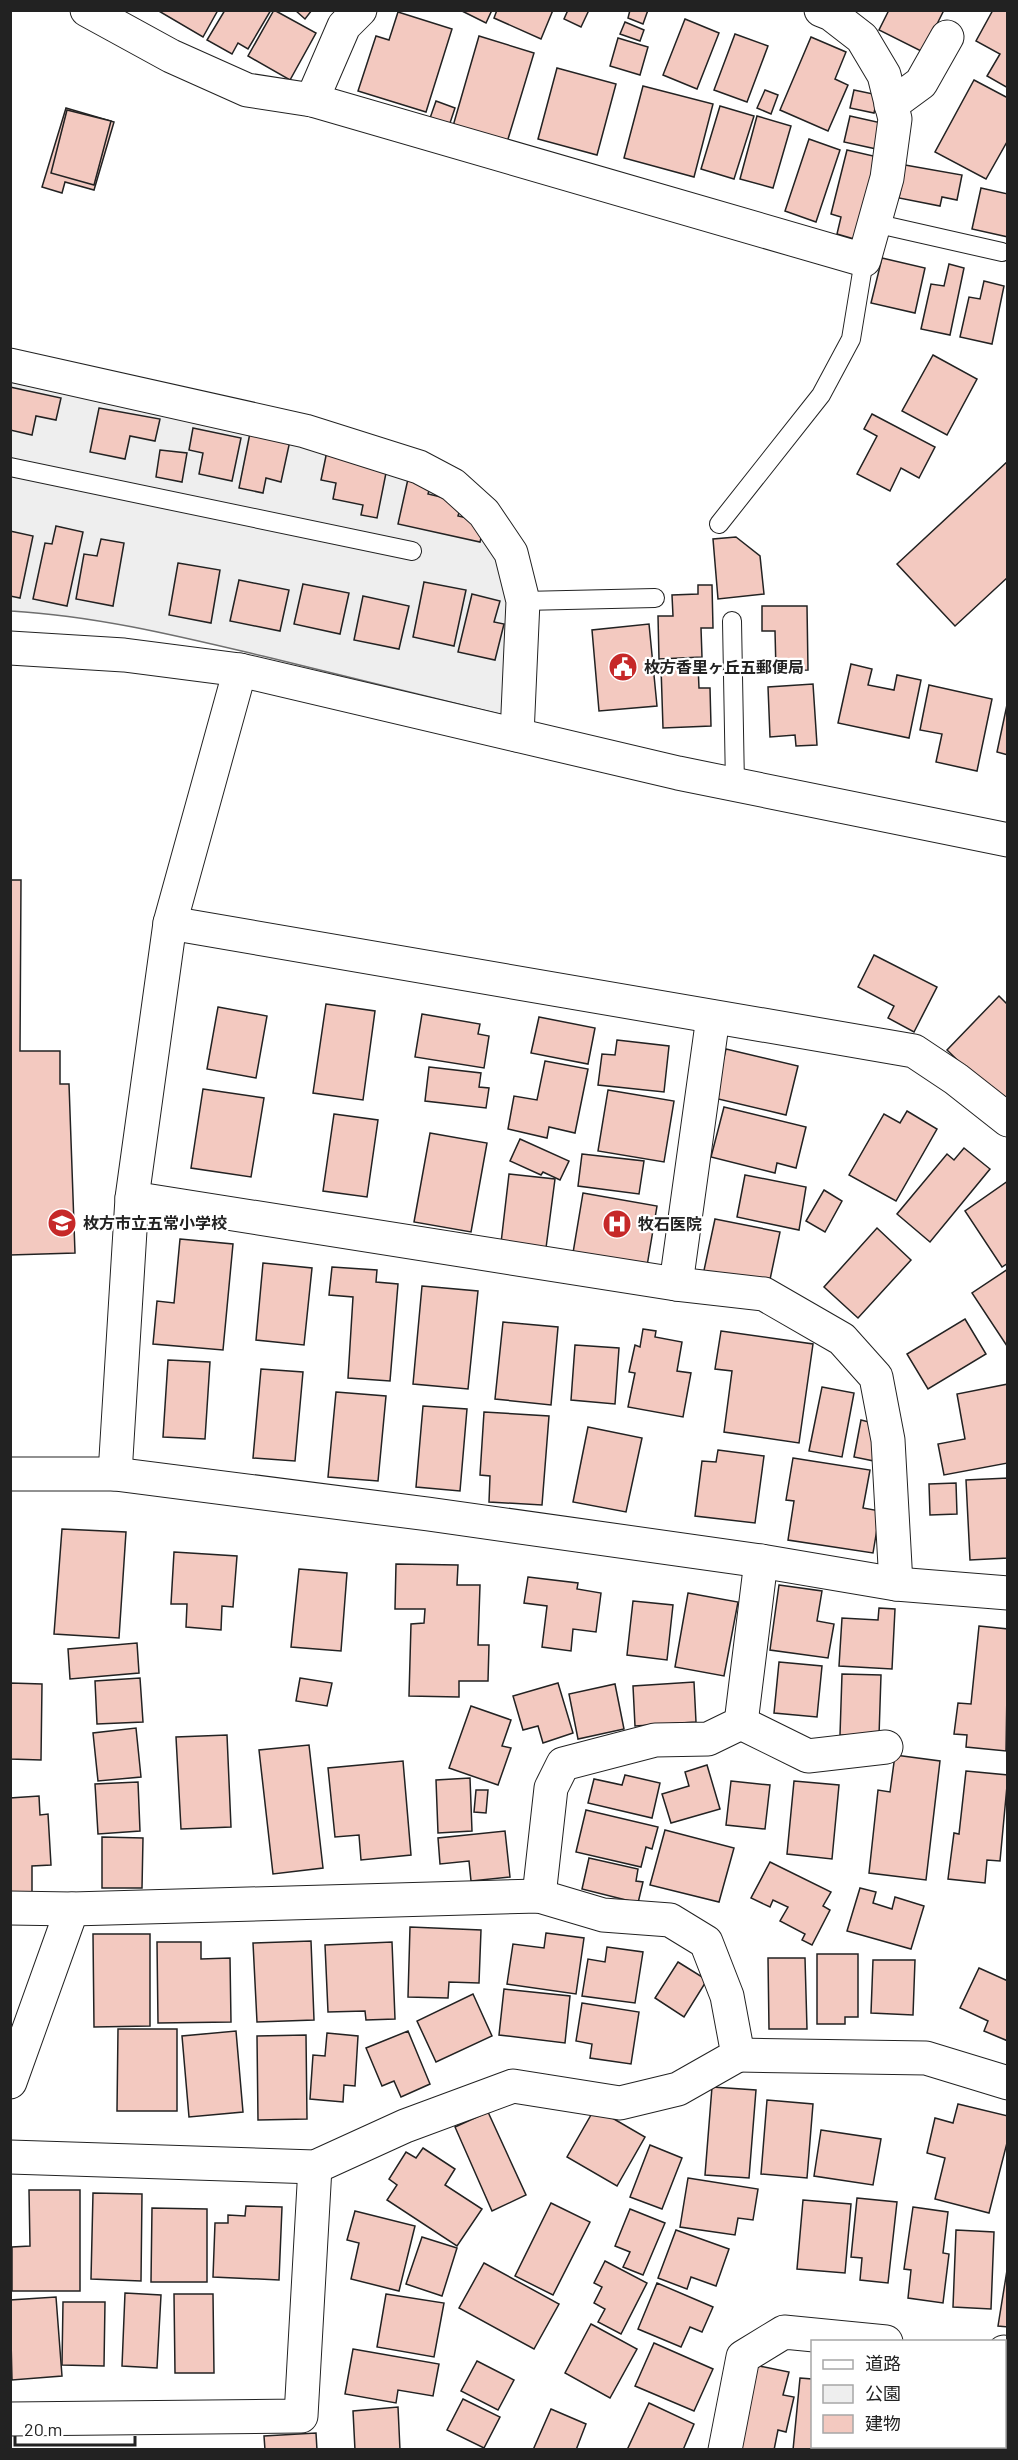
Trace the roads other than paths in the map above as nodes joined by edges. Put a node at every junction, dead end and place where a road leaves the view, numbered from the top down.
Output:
1 (87, 10) edge
2 (360, 10) edge
3 (821, 10) edge
4 (948, 37) dead end
5 (312, 100) junction
6 (891, 105) junction
7 (874, 223) junction
8 (1002, 252) dead end
9 (864, 260) junction
10 (10, 365) edge
11 (10, 467) edge
12 (719, 524) dead end
13 (412, 551) dead end
14 (655, 598) dead end
15 (523, 601) junction
16 (732, 621) dead end
17 (10, 648) edge
18 (240, 670) junction
19 (517, 735) junction
20 (735, 785) junction
21 (1008, 840) edge
22 (170, 923) junction
23 (713, 1017) junction
24 (1008, 1120) edge
25 (132, 1198) junction
26 (676, 1284) junction
27 (10, 1474) edge
28 (115, 1474) junction
29 (761, 1562) junction
30 (896, 1584) junction
31 (1008, 1593) edge
32 (741, 1723) junction
33 (886, 1747) dead end
34 (539, 1896) junction
35 (10, 1908) edge
36 (72, 1909) junction
37 (738, 2055) junction
38 (10, 2082) edge
39 (1008, 2083) edge
40 (10, 2157) edge
41 (315, 2167) junction
42 (866, 2340) edge
43 (10, 2419) edge
44 (725, 2450) edge

1 - 5 street
2 - 5 street
3 - 6 street
4 - 6 street
5 - 9 street
6 - 7 street
7 - 8 lane
7 - 9 street
9 - 12 lane
10 - 15 street
11 - 13 lane
14 - 15 lane
15 - 19 street
16 - 20 lane
17 - 18 street
18 - 19 street
18 - 22 street
19 - 20 street
20 - 21 street
22 - 23 street
22 - 25 street
23 - 24 street
23 - 26 street
25 - 26 street
25 - 28 street
26 - 30 street
27 - 28 street
28 - 29 street
29 - 30 street
29 - 32 street
30 - 31 street
32 - 33 street
32 - 34 street
34 - 36 street
34 - 37 street
35 - 36 street
36 - 38 street
37 - 39 street
37 - 41 street
40 - 41 street
41 - 43 street
42 - 44 street

